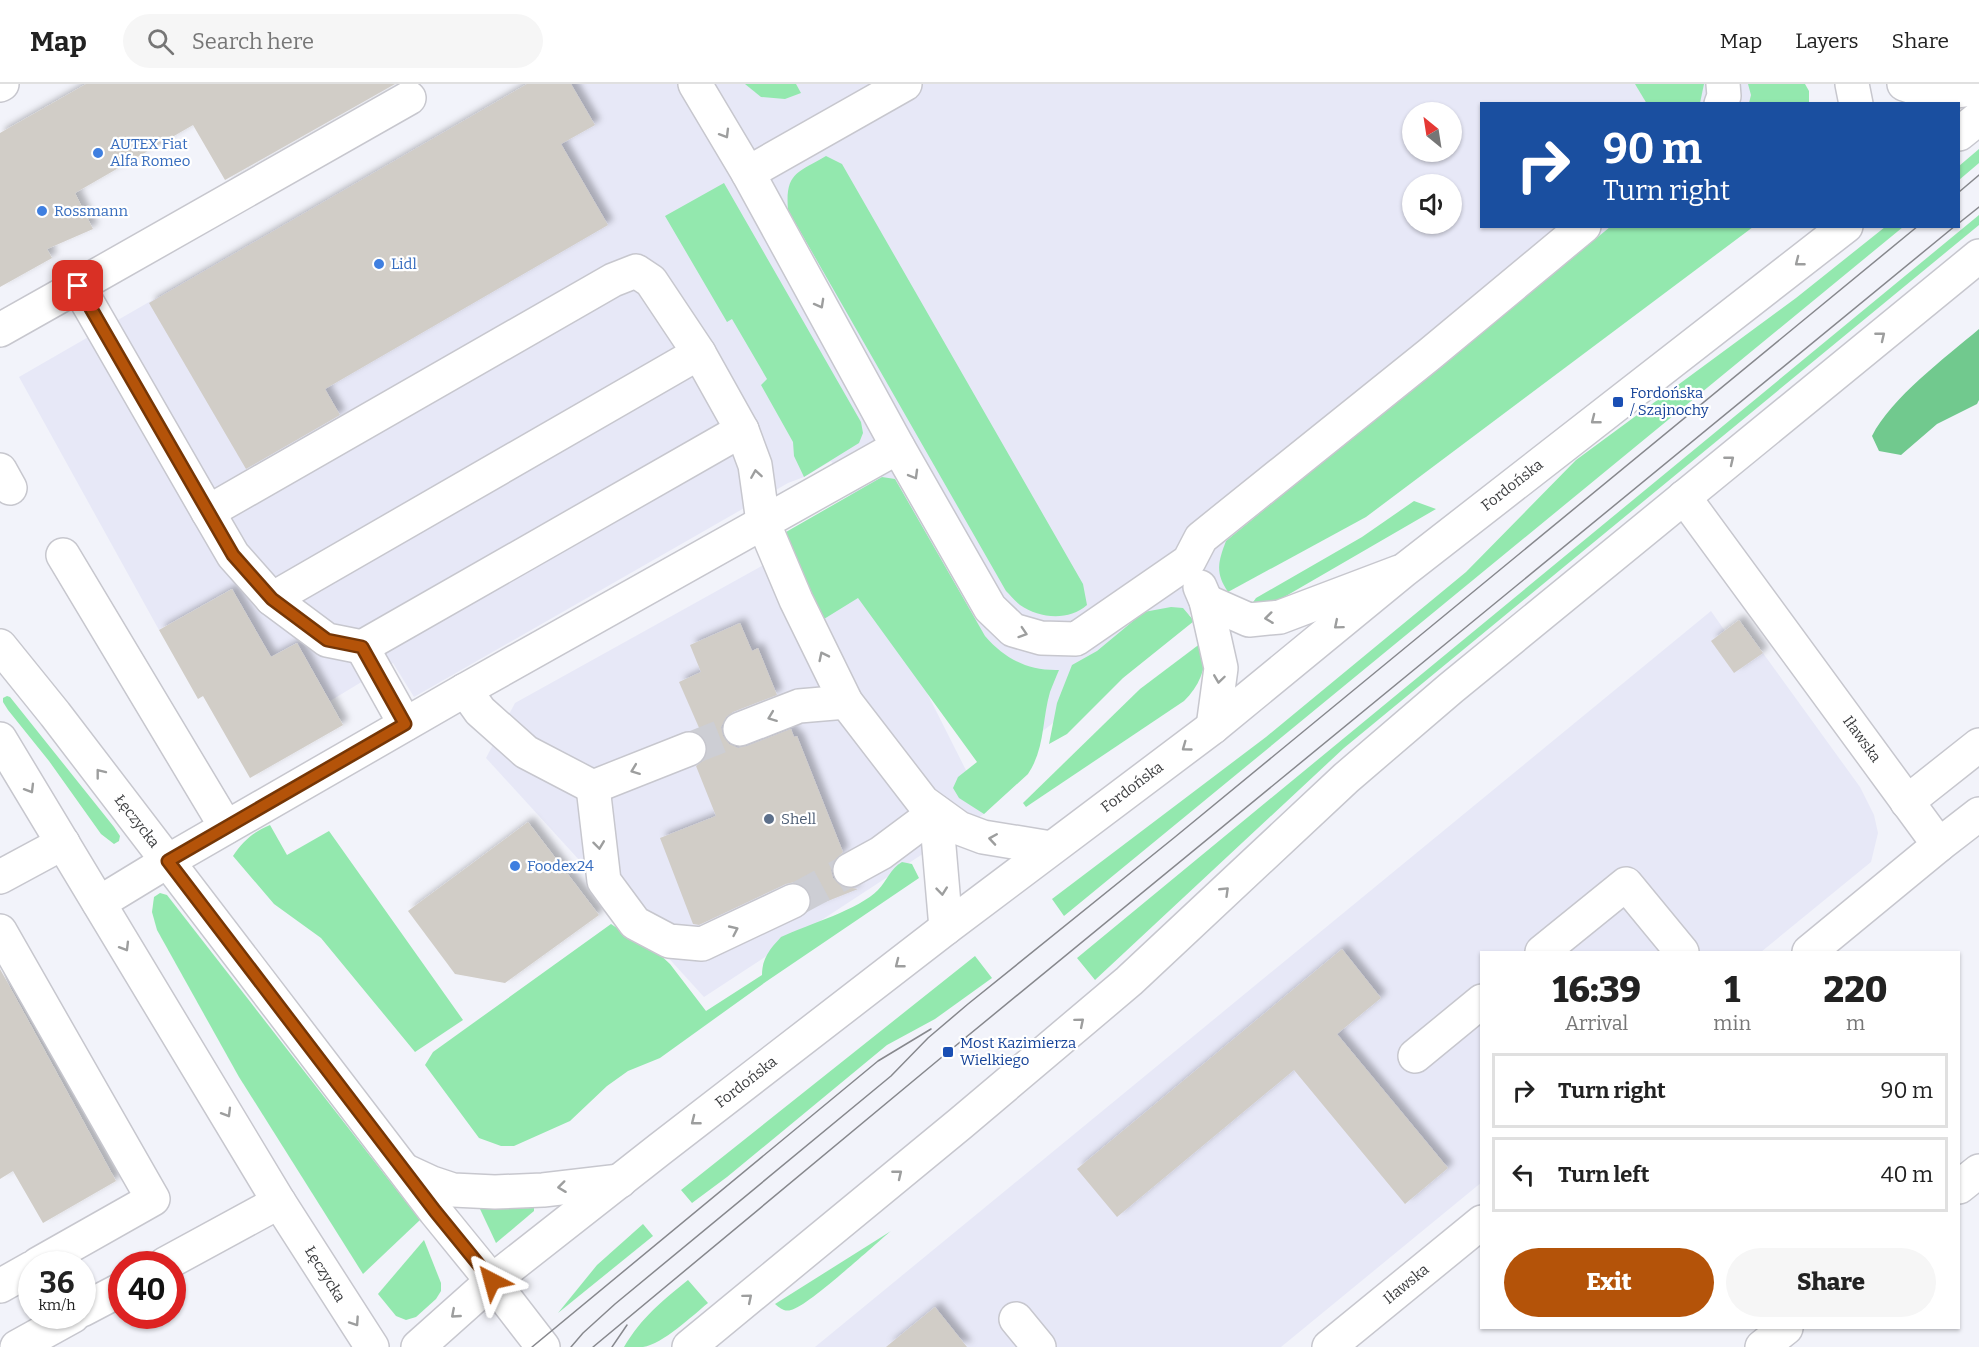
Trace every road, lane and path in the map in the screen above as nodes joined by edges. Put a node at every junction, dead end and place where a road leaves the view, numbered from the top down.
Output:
1 (695, 84) edge
2 (905, 84) edge
3 (1723, 84) edge
4 (1852, 84) edge
5 (1904, 84) edge
6 (1979, 88) edge
7 (409, 98) dead end
8 (1722, 102) edge
9 (1856, 102) edge
10 (1979, 118) edge
11 (1960, 133) edge
12 (748, 173) junction
13 (1582, 228) edge
14 (1843, 228) edge
15 (1979, 256) edge
16 (78, 286) junction
17 (0, 330) edge
18 (699, 353) junction
19 (742, 430) junction
20 (898, 447) junction
21 (1684, 496) junction
22 (208, 512) junction
23 (763, 522) junction
24 (63, 555) dead end
25 (1190, 561) junction
26 (1403, 571) junction
27 (272, 599) junction
28 (1206, 602) junction
29 (0, 646) edge
30 (362, 647) junction
31 (465, 690) junction
32 (846, 702) junction
33 (405, 724) junction
34 (1213, 727) junction
35 (740, 729) tunnel mouth
36 (0, 739) edge
37 (1979, 745) edge
38 (690, 749) tunnel mouth
39 (592, 787) junction
40 (1907, 802) junction
41 (936, 812) junction
42 (1979, 814) edge
43 (226, 827) junction
44 (63, 843) junction
45 (1939, 845) junction
46 (1051, 848) junction
47 (168, 861) junction
48 (850, 870) tunnel mouth
49 (0, 877) edge
50 (793, 901) tunnel mouth
51 (99, 903) junction
52 (946, 928) junction
53 (0, 931) edge
54 (1543, 951) edge
55 (1681, 951) edge
56 (1810, 951) edge
57 (1480, 1003) edge
58 (1415, 1056) dead end
59 (405, 1170) junction
60 (1979, 1171) edge
61 (620, 1181) junction
62 (1960, 1186) edge
63 (279, 1202) junction
64 (1480, 1224) edge
65 (61, 1251) edge
66 (186, 1253) edge
67 (18, 1276) edge
68 (492, 1281) junction
69 (0, 1286) edge
70 (1016, 1319) dead end
71 (50, 1329) edge
72 (697, 1343) edge
73 (17, 1347) edge
74 (372, 1347) edge
75 (418, 1347) edge
76 (543, 1347) edge
77 (1039, 1347) edge
78 (1329, 1347) edge

1 -> 12 main road
2 - 12 main road
3 - 8 main road
4 - 9 main road
5 - 6 main road
7 - 16 main road
10 - 11 main road
12 -> 20 main road
13 - 25 main road
14 -> 26 main road, Fordońska
21 -> 15 main road
16 - 17 main road
16 - 22 main road
18 - 19 main road
18 - 22 main road
18 - 27 main road
23 -> 19 main road
19 - 30 main road
20 - 23 main road
20 -> 25 main road
21 - 40 main road, Iławska
72 -> 21 main road
22 - 27 main road
23 - 31 main road
32 -> 23 main road
24 - 43 main road
25 - 28 main road
26 -> 28 main road
26 -> 34 main road, Fordońska
27 - 30 main road
28 -> 34 main road
47 -> 29 main road, Łęczycka
30 - 33 main road
31 - 33 main road
31 - 39 main road
32 -> 35 main road
32 - 41 main road
33 - 43 main road
34 -> 46 main road, Fordońska
36 -> 44 main road, Łęczycka
37 - 40 main road
38 -> 39 main road
39 -> 50 main road
40 - 45 main road, Iławska
46 -> 41 main road
41 - 48 main road
41 -> 52 main road
42 - 45 main road
43 - 47 main road
44 - 49 main road
44 - 51 main road, Łęczycka
45 - 56 main road
46 - 52 main road, Fordońska
47 - 51 main road
47 - 59 main road, Łęczycka
51 -> 63 main road, Łęczycka
52 -> 61 main road, Fordońska
53 - 65 main road
54 - 55 main road
57 - 58 main road
61 -> 59 main road
59 - 68 main road, Łęczycka
60 - 62 main road
61 - 68 main road, Fordońska
63 - 66 main road
63 -> 74 main road, Łęczycka
64 - 78 main road, Iławska
67 - 69 main road
68 -> 75 main road, Fordońska
68 - 76 main road, Łęczycka
70 - 77 main road
71 - 73 main road

